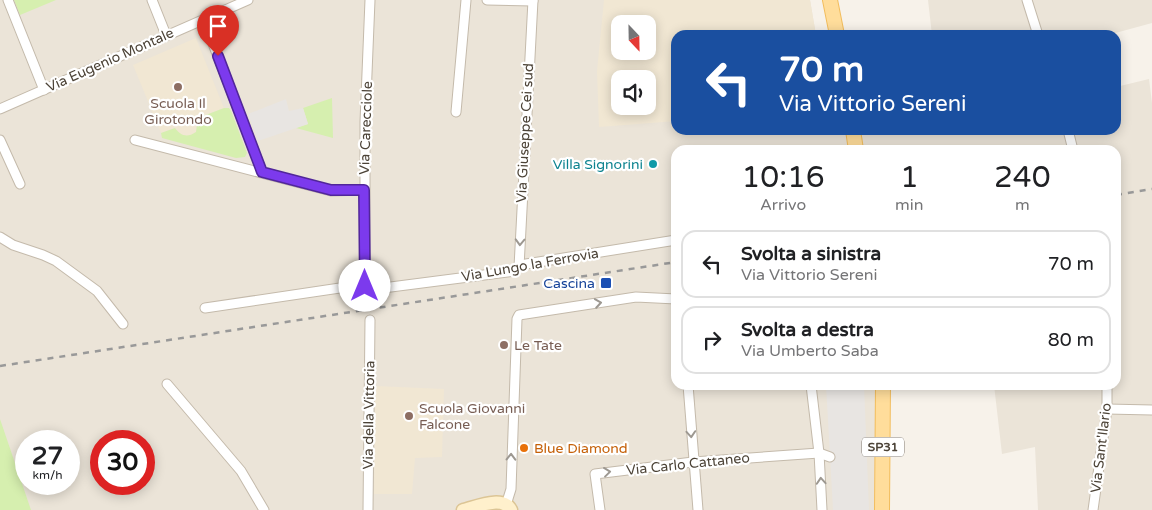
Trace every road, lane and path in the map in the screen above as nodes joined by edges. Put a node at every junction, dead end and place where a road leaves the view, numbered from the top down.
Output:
1 (8, 0) edge
2 (152, 0) edge
3 (248, 0) edge
4 (370, 0) edge
5 (466, 0) edge
6 (487, 0) edge
7 (830, 0) edge
8 (1027, 0) edge
9 (532, 1) edge
10 (204, 20) junction
11 (836, 30) edge
12 (1036, 30) edge
13 (166, 36) junction
14 (44, 90) junction
15 (0, 110) edge
16 (456, 112) dead end
17 (0, 140) edge
18 (135, 140) dead end
19 (262, 172) junction
20 (20, 184) dead end
21 (364, 190) junction
22 (0, 237) edge
23 (671, 241) edge
24 (519, 267) junction
25 (365, 286) junction
26 (671, 299) edge
27 (205, 308) dead end
28 (370, 320) dead end
29 (123, 324) dead end
30 (167, 384) dead end
31 (688, 390) edge
32 (812, 390) edge
33 (883, 390) edge
34 (1107, 390) edge
35 (1107, 409) junction
36 (1152, 410) edge
37 (819, 453) junction
38 (830, 457) dead end
39 (693, 462) junction
40 (508, 507) edge
41 (264, 510) edge
42 (368, 510) edge
43 (463, 510) edge
44 (600, 510) edge
45 (698, 510) edge
46 (822, 510) edge
47 (882, 510) edge
48 (1093, 510) edge

1 - 14 street
2 - 13 street
3 - 10 street, Via Eugenio Montale
4 - 21 street, Via Carecciole
5 - 16 street
6 - 9 street
7 - 11 main road
8 - 12 street
9 -> 24 street, Via Giuseppe Cei sud
10 - 13 street, Via Eugenio Montale
10 - 19 street
13 - 14 street, Via Eugenio Montale
14 - 15 street, Via Eugenio Montale
17 - 20 street
18 - 19 street
19 - 21 street
21 - 25 street, Via Carecciole
22 - 29 street
23 - 24 street, Via Lungo la Ferrovia
24 - 25 street, Via Lungo la Ferrovia
25 - 27 street, Via Lungo la Ferrovia
40 -> 26 street
28 - 42 street, Via della Vittoria
30 - 41 street
31 -> 39 street
32 - 37 street
33 - 47 main road, SP31
34 - 35 street, Via Sant'Ilario
35 - 36 street
35 - 48 street, Via Sant'Ilario
37 - 38 street, Via Carlo Cattaneo
37 - 39 street, Via Carlo Cattaneo
46 -> 37 street
44 -> 39 street, Via Carlo Cattaneo
39 - 45 street
40 - 43 main road

